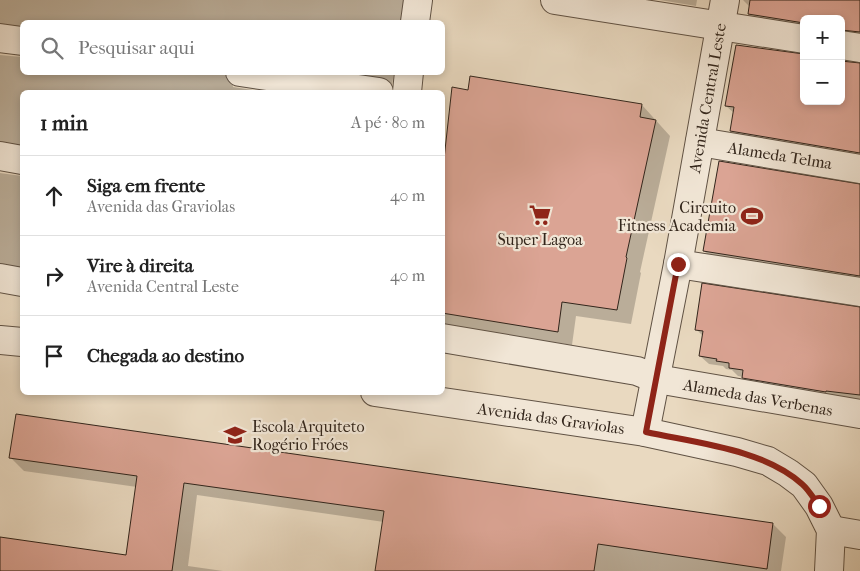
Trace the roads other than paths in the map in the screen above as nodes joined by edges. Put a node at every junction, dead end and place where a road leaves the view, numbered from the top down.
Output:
1 (418, 0) edge
2 (555, 0) edge
3 (722, 13) edge
4 (415, 20) edge
5 (0, 38) edge
6 (800, 38) edge
7 (20, 41) edge
8 (845, 46) edge
9 (860, 48) edge
10 (261, 75) edge
11 (409, 75) edge
12 (365, 90) edge
13 (406, 90) edge
14 (700, 142) junction
15 (0, 156) edge
16 (20, 160) edge
17 (860, 168) edge
18 (678, 264) junction
19 (0, 278) edge
20 (20, 282) edge
21 (860, 292) edge
22 (445, 339) edge
23 (0, 340) edge
24 (20, 342) edge
25 (657, 379) junction
26 (395, 395) edge
27 (860, 414) edge
28 (646, 432) junction
29 (831, 530) junction
30 (860, 535) edge
31 (829, 571) edge

1 - 4 street
2 - 3 street
3 - 6 street
3 - 14 street, Avenida Central Leste
5 - 7 street
8 - 9 street
10 - 12 street
11 - 13 street
14 - 17 street, Alameda Telma
14 - 18 street, Avenida Central Leste
15 - 16 street
18 - 21 street
18 - 25 street, Avenida Central Leste
19 - 20 street
22 - 25 street, Alameda das Verbenas
23 - 24 street
25 - 27 street, Alameda das Verbenas
25 - 28 street, Avenida Central Leste
26 - 28 street, Avenida das Graviolas
28 - 29 street, Avenida das Graviolas
29 - 30 street
29 - 31 street, Avenida das Graviolas

